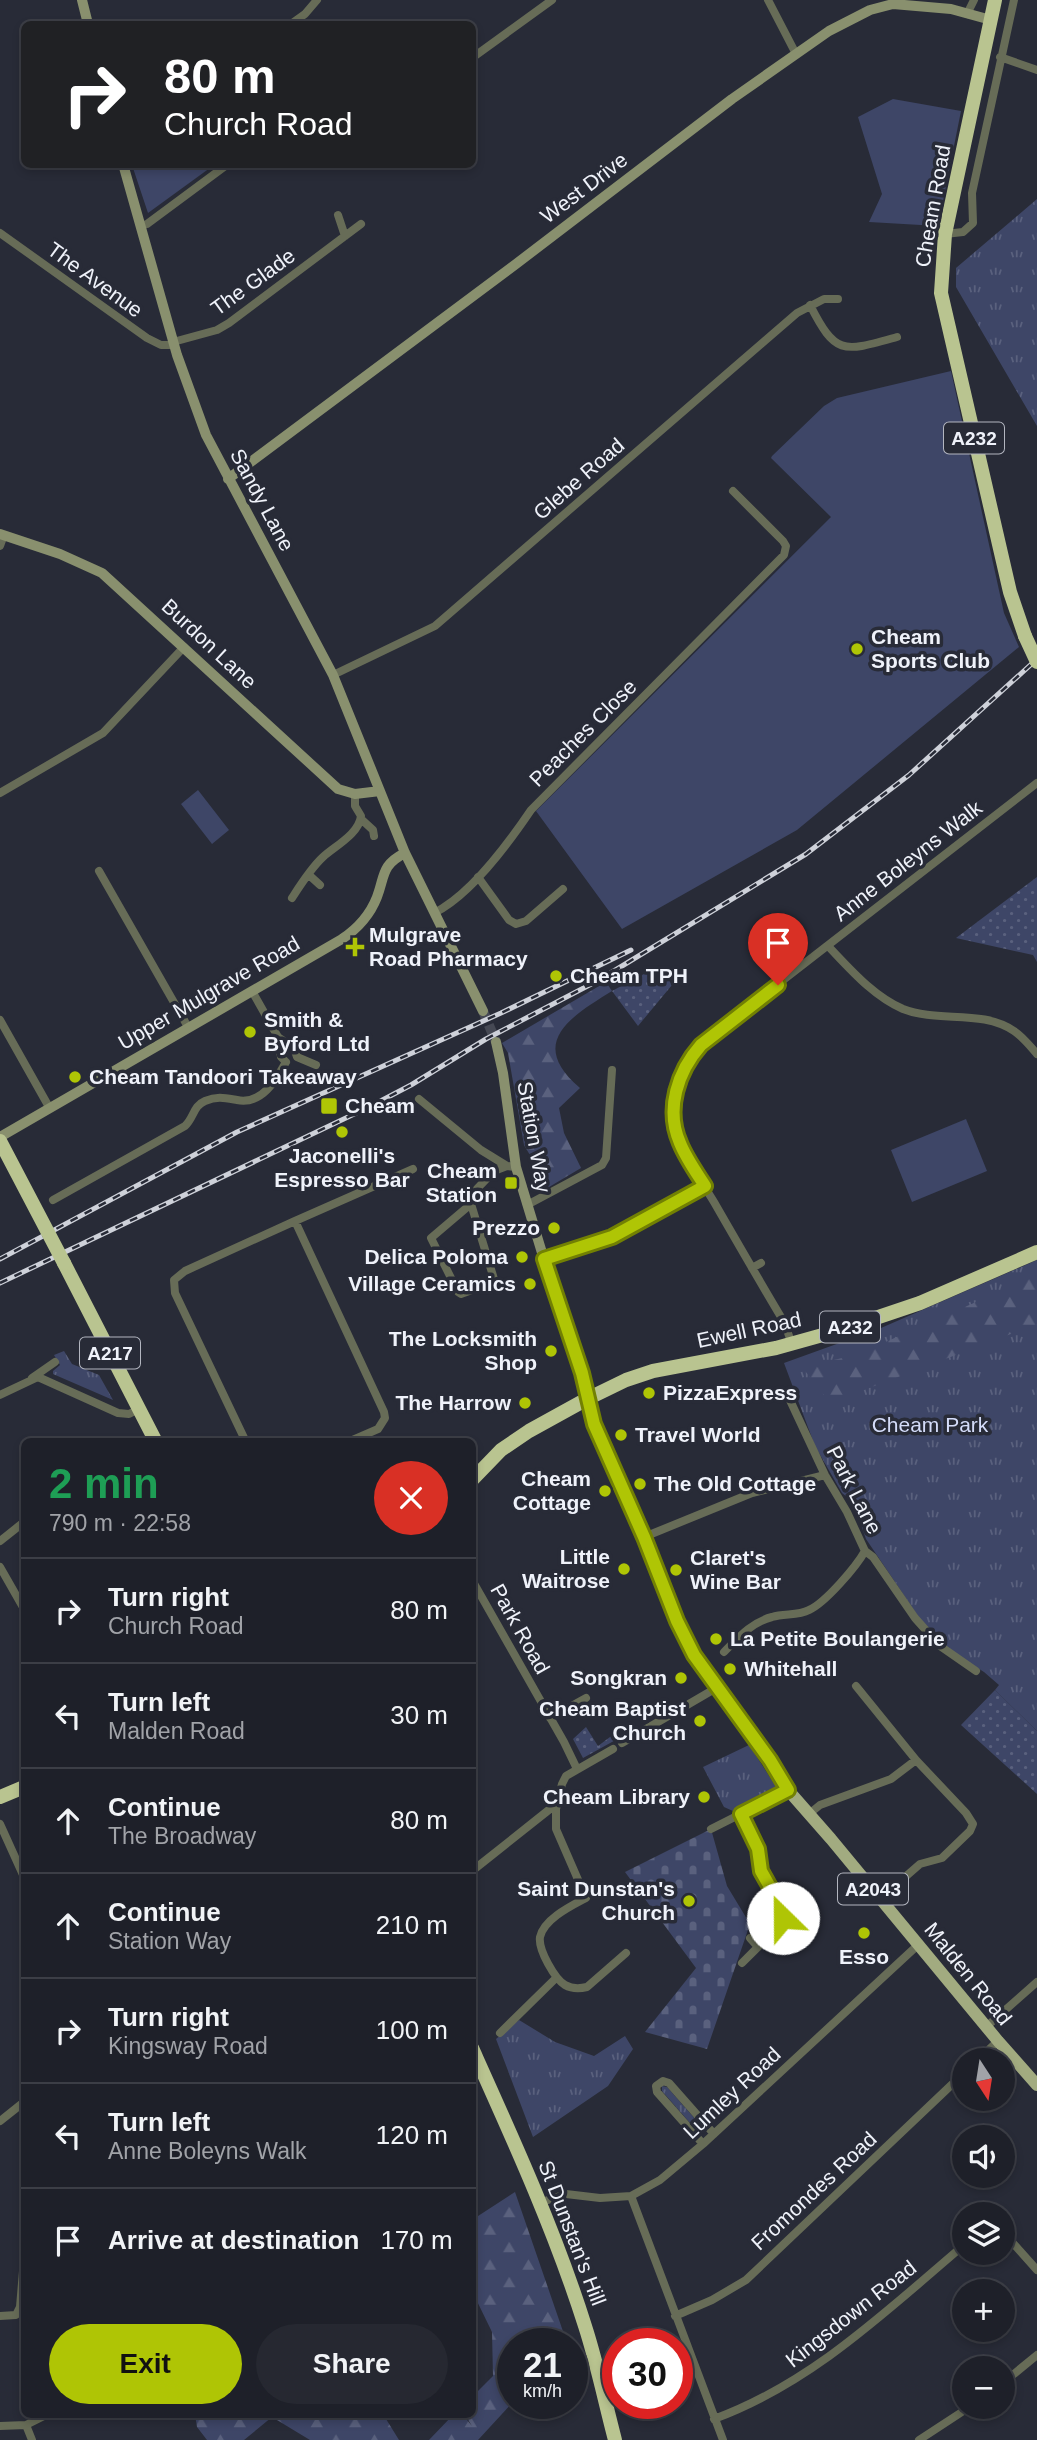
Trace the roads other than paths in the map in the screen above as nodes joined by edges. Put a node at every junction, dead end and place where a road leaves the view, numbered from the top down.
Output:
1 (82, 0) edge
2 (317, 0) edge
3 (552, 0) edge
4 (768, 0) edge
5 (974, 0) edge
6 (995, 0) edge
7 (1014, 0) edge
8 (967, 15) junction
9 (990, 20) junction
10 (87, 21) edge
11 (295, 21) edge
12 (795, 52) junction
13 (476, 55) edge
14 (1000, 58) junction
15 (1037, 70) edge
16 (124, 168) edge
17 (223, 168) edge
18 (338, 215) dead end
19 (361, 224) dead end
20 (140, 226) junction
21 (0, 233) edge
22 (945, 233) junction
23 (345, 236) junction
24 (838, 299) dead end
25 (810, 305) junction
26 (897, 337) dead end
27 (174, 344) junction
28 (228, 479) junction
29 (733, 491) dead end
30 (1, 538) edge
31 (184, 646) junction
32 (1037, 662) edge
33 (333, 676) junction
34 (1037, 782) edge
35 (380, 791) junction
36 (0, 793) edge
37 (355, 794) junction
38 (361, 819) junction
39 (374, 836) dead end
40 (405, 853) junction
41 (99, 871) dead end
42 (309, 875) junction
43 (478, 877) junction
44 (320, 885) dead end
45 (563, 890) dead end
46 (292, 898) dead end
47 (434, 913) junction
48 (828, 946) junction
49 (252, 991) junction
50 (483, 1011) tunnel mouth
51 (0, 1020) edge
52 (188, 1027) junction
53 (278, 1037) junction
54 (496, 1042) tunnel mouth
55 (1037, 1054) edge
56 (297, 1057) junction
57 (286, 1062) junction
58 (316, 1065) dead end
59 (612, 1070) dead end
60 (419, 1099) dead end
61 (49, 1107) junction
62 (0, 1139) edge
63 (511, 1166) junction
64 (413, 1169) dead end
65 (705, 1186) junction
66 (53, 1200) dead end
67 (471, 1204) junction
68 (527, 1205) junction
69 (295, 1221) junction
70 (1037, 1252) edge
71 (544, 1259) junction
72 (761, 1262) dead end
73 (752, 1268) junction
74 (792, 1344) junction
75 (55, 1362) dead end
76 (30, 1379) junction
77 (0, 1395) edge
78 (788, 1396) dead end
79 (587, 1399) junction
80 (139, 1409) junction
81 (154, 1438) edge
82 (244, 1438) edge
83 (359, 1438) edge
84 (825, 1475) junction
85 (476, 1476) edge
86 (21, 1524) edge
87 (644, 1537) junction
88 (0, 1541) edge
89 (864, 1551) junction
90 (0, 1567) edge
91 (476, 1587) edge
92 (21, 1604) edge
93 (724, 1652) dead end
94 (976, 1671) dead end
95 (856, 1686) dead end
96 (718, 1687) junction
97 (586, 1698) dead end
98 (550, 1718) junction
99 (622, 1743) dead end
100 (613, 1749) dead end
101 (916, 1760) junction
102 (577, 1769) junction
103 (21, 1788) edge
104 (788, 1790) junction
105 (0, 1797) edge
106 (556, 1809) junction
107 (741, 1814) junction
108 (809, 1814) junction
109 (0, 1824) edge
110 (711, 1829) dead end
111 (476, 1866) edge
112 (21, 1870) edge
113 (881, 1898) junction
114 (750, 1938) dead end
115 (919, 1944) junction
116 (758, 1947) junction
117 (626, 1952) dead end
118 (742, 1963) dead end
119 (556, 1978) junction
120 (1037, 1982) edge
121 (986, 2027) junction
122 (500, 2033) dead end
123 (998, 2041) junction
124 (991, 2048) edge
125 (476, 2057) edge
126 (952, 2084) edge
127 (1037, 2085) edge
128 (21, 2104) edge
129 (0, 2120) edge
130 (714, 2134) junction
131 (704, 2144) junction
132 (631, 2196) junction
133 (540, 2203) junction
134 (1015, 2245) edge
135 (952, 2255) edge
136 (1037, 2270) edge
137 (21, 2295) edge
138 (20, 2315) edge
139 (0, 2316) edge
140 (675, 2316) junction
141 (1037, 2355) edge
142 (1015, 2373) edge
143 (40, 2418) edge
144 (714, 2418) junction
145 (952, 2418) edge
146 (26, 2425) junction
147 (0, 2426) edge
148 (32, 2440) edge
149 (615, 2440) edge
150 (723, 2440) edge
151 (919, 2440) edge

1 - 10 street
2 - 11 street
3 - 13 street
4 - 12 street
5 - 8 street
6 - 9 highway, Cheam Road / A232
7 - 14 street
8 - 9 street, West Drive
8 - 12 street, West Drive
9 - 22 highway, Cheam Road / A232
12 - 28 street, West Drive
14 - 15 street
14 - 22 street
16 - 20 street, Sandy Lane
17 - 20 street
18 - 23 street
19 - 23 street, The Glade
20 - 27 street, Sandy Lane
21 - 27 street, The Avenue
22 - 32 highway, Cheam Road / A232, bridge
23 - 27 street, The Glade
24 - 25 street, Glebe Road
25 - 26 street
25 - 33 street, Glebe Road
27 - 28 street, Sandy Lane
28 - 33 street, Sandy Lane
29 - 43 street, Peaches Close
30 - 31 street, Burdon Lane
31 - 36 street
31 - 37 street, Burdon Lane
33 - 35 street, Sandy Lane
34 - 48 street, Anne Boleyns Walk
35 - 37 street
35 - 40 street, Sandy Lane
37 - 38 street
38 - 39 street
38 - 42 street
40 - 47 street
40 - 49 street, Upper Mulgrave Road
41 - 52 street
42 - 44 street
42 - 46 street
43 - 45 street
43 - 47 street, Peaches Close
47 - 50 street
48 - 55 street
48 - 65 street, Anne Boleyns Walk
49 - 52 street, Upper Mulgrave Road
49 - 53 street
51 - 61 street
52 - 61 street, Upper Mulgrave Road
53 - 56 street
53 - 57 street
54 - 63 street, Station Way
56 - 57 street
56 - 58 street
57 - 66 street
59 - 68 street
60 - 63 street
61 - 62 street, Upper Mulgrave Road
62 - 80 highway, A217, bridge
63 - 67 street
63 - 68 street, Station Way
64 - 69 street
65 - 71 street
65 - 73 street, Anne Boleyns Walk
67 - 67 street
68 - 71 street, Station Way
69 - 82 street
69 - 83 street
70 - 74 highway, Ewell Road / A232
71 - 79 street, Station Way
72 - 73 street
73 - 74 street, Anne Boleyns Walk
74 - 79 highway, Ewell Road / A232
75 - 76 street
76 - 77 street
76 - 80 street
78 - 84 street, Park Lane
79 - 85 highway, A232
79 - 87 main road, A2043
80 - 81 highway, A217
84 - 87 street
84 - 89 street, Park Lane
86 - 88 street
87 - 96 main road, A2043
89 - 93 street, Park Lane
89 - 94 street
90 - 92 street
91 - 98 street, Park Road
95 - 101 street
96 - 99 street
96 - 104 main road, Malden Road / A2043
97 - 98 street
98 - 102 street, Park Road
100 - 102 street
101 - 108 street
101 - 113 street
102 - 106 street
103 - 105 highway
104 - 107 street
104 - 108 main road, Malden Road / A2043
106 - 111 street
106 - 119 street
107 - 110 street
107 - 116 street
108 - 113 main road, Malden Road / A2043
109 - 112 street
113 - 115 main road, Malden Road / A2043
114 - 116 street
115 - 121 main road, Malden Road / A2043
115 - 130 street, Lumley Road
116 - 118 street
117 - 119 street
119 - 122 street
120 - 121 street
121 - 123 main road, Malden Road / A2043
123 - 124 street
123 - 127 main road, Malden Road / A2043
125 - 133 highway, St Dunstan's Hill
126 - 140 street, Fromondes Road
128 - 129 street
130 - 131 street, Lumley Road
130 - 131 street
131 - 132 street, Lumley Road
132 - 133 street, Lumley Road
132 - 140 street
133 - 149 highway, St Dunstan's Hill
134 - 136 street
135 - 144 street, Kingsdown Road
137 - 138 street
138 - 139 street
140 - 144 street
141 - 142 street
143 - 146 street
144 - 150 street
145 - 151 street
146 - 147 street
146 - 148 street

